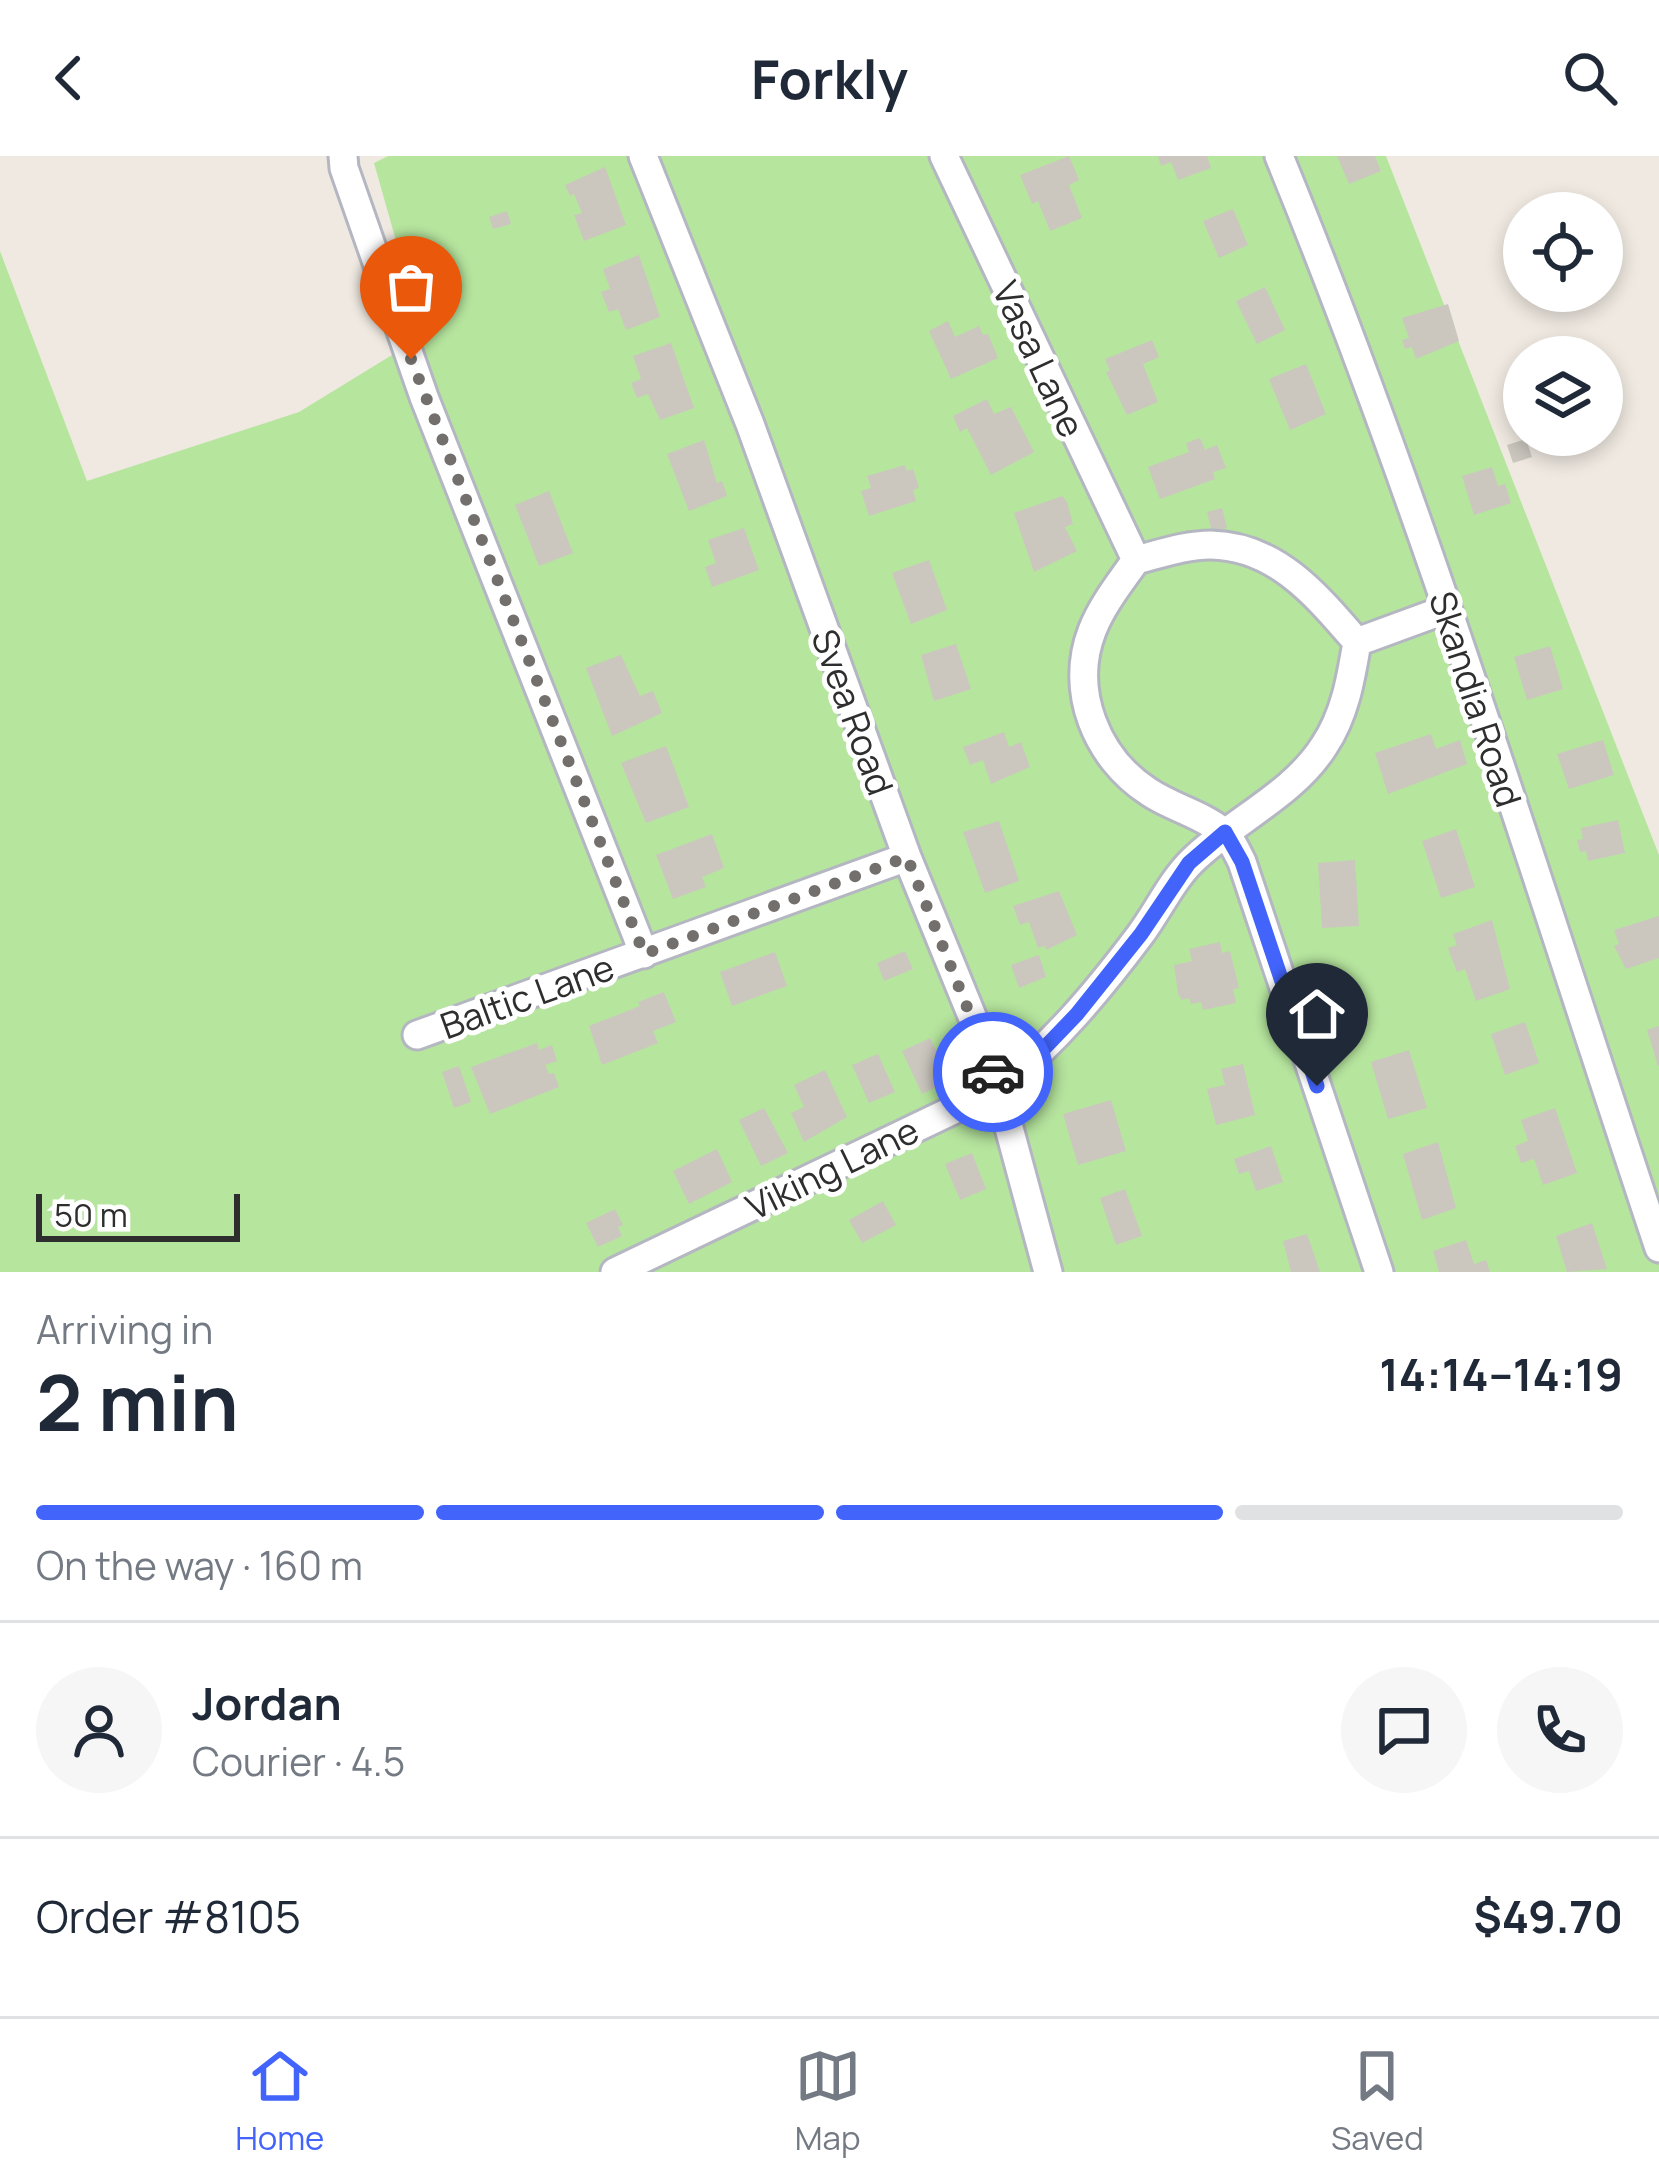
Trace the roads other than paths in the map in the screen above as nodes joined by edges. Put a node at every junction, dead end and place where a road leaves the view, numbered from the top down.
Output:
1 (343, 156) edge
2 (643, 156) edge
3 (944, 156) edge
4 (1279, 156) edge
5 (1136, 560) junction
6 (1447, 609) junction
7 (1358, 642) junction
8 (1225, 832) junction
9 (907, 857) junction
10 (644, 954) junction
11 (417, 1035) dead end
12 (997, 1089) junction
13 (1659, 1248) edge
14 (615, 1272) edge
15 (1048, 1272) edge
16 (1379, 1272) edge

1 - 10 street
2 - 9 street, Svea Road
3 - 5 street, Vasa Lane
4 - 6 street, Skandia Road
5 - 7 street
5 - 8 street
6 - 7 street
6 - 13 street, Skandia Road
7 - 8 street
8 - 12 street, Viking Lane
8 - 16 street
9 - 10 street, Baltic Lane
9 - 12 street, Svea Road
10 - 11 street, Baltic Lane
12 - 14 street, Viking Lane
12 - 15 street, Svea Road

